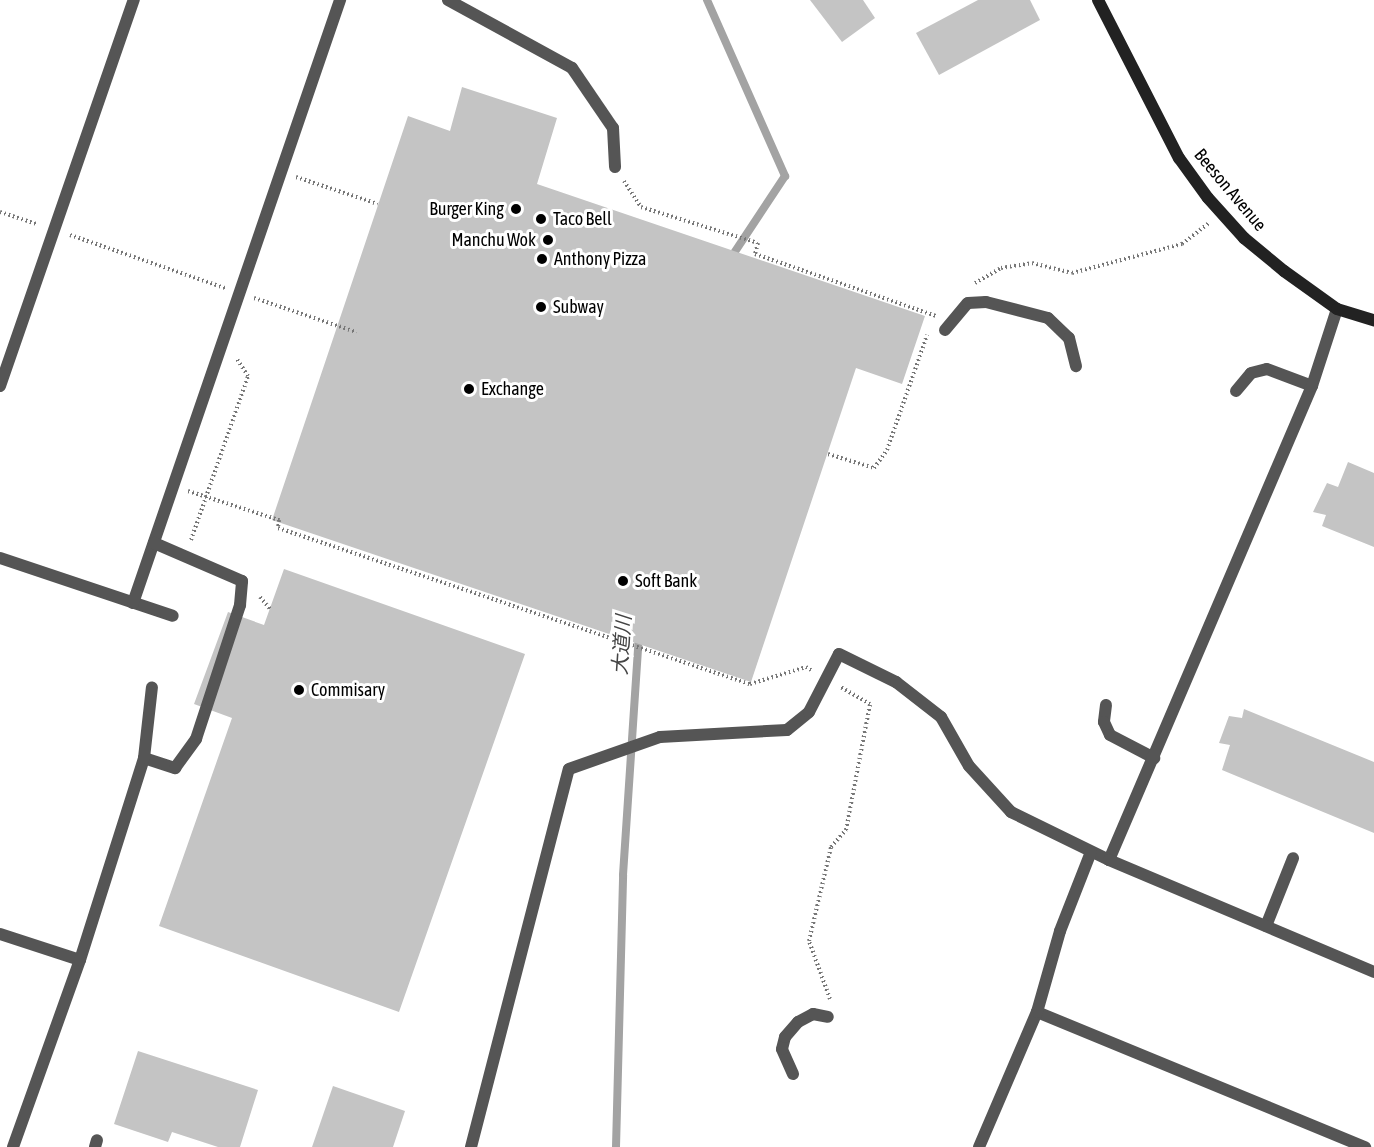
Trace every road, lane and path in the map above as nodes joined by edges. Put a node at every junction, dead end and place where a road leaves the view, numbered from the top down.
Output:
1 (134, 0) edge
2 (340, 0) edge
3 (448, 0) edge
4 (1098, 0) edge
5 (615, 167) joint
6 (281, 172) junction
7 (378, 204) dead end
8 (0, 212) edge
9 (54, 230) junction
10 (239, 293) junction
11 (252, 297) junction
12 (250, 307) dead end
13 (1337, 309) junction
14 (1374, 320) edge
15 (948, 326) joint
16 (356, 332) dead end
17 (239, 348) dead end
18 (1076, 366) dead end
19 (0, 386) edge
20 (1312, 386) junction
21 (1236, 391) dead end
22 (173, 486) junction
23 (205, 496) junction
24 (154, 543) junction
25 (201, 547) dead end
26 (0, 558) edge
27 (258, 586) dead end
28 (133, 603) junction
29 (270, 609) dead end
30 (173, 616) dead end
31 (826, 678) junction
32 (152, 687) dead end
33 (1106, 705) dead end
34 (144, 758) junction
35 (1154, 758) junction
36 (1091, 852) junction
37 (1293, 858) dead end
38 (1109, 860) junction
39 (1266, 926) junction
40 (0, 934) edge
41 (80, 960) junction
42 (1374, 972) edge
43 (1037, 1012) junction
44 (831, 1014) joint
45 (793, 1074) dead end
46 (12, 1147) edge
47 (471, 1147) edge
48 (979, 1147) edge
49 (1365, 1147) edge

1 - 9 lane
2 - 6 lane
3 - 5 lane
4 - 13 street, Beeson Avenue
5 - 15 path
6 - 7 path
6 - 10 lane
8 - 9 path
9 - 10 path
9 - 19 lane
10 - 11 path
10 - 22 lane
11 - 12 path
11 - 16 path
13 - 14 street
13 - 20 lane
15 - 18 lane
17 - 23 path
20 - 21 lane
20 - 35 lane
22 - 23 path
22 - 24 lane
23 - 25 path
23 - 31 path
24 - 28 lane
24 - 34 lane
26 - 28 lane
27 - 29 path
28 - 30 lane
31 - 36 lane
31 - 44 path
31 - 47 lane
32 - 34 lane
33 - 35 lane
34 - 41 lane
35 - 38 lane
36 - 38 lane
36 - 43 lane
37 - 39 lane
38 - 39 lane
39 - 42 lane
40 - 41 lane
41 - 46 lane
43 - 48 lane
43 - 49 lane
44 - 45 lane

